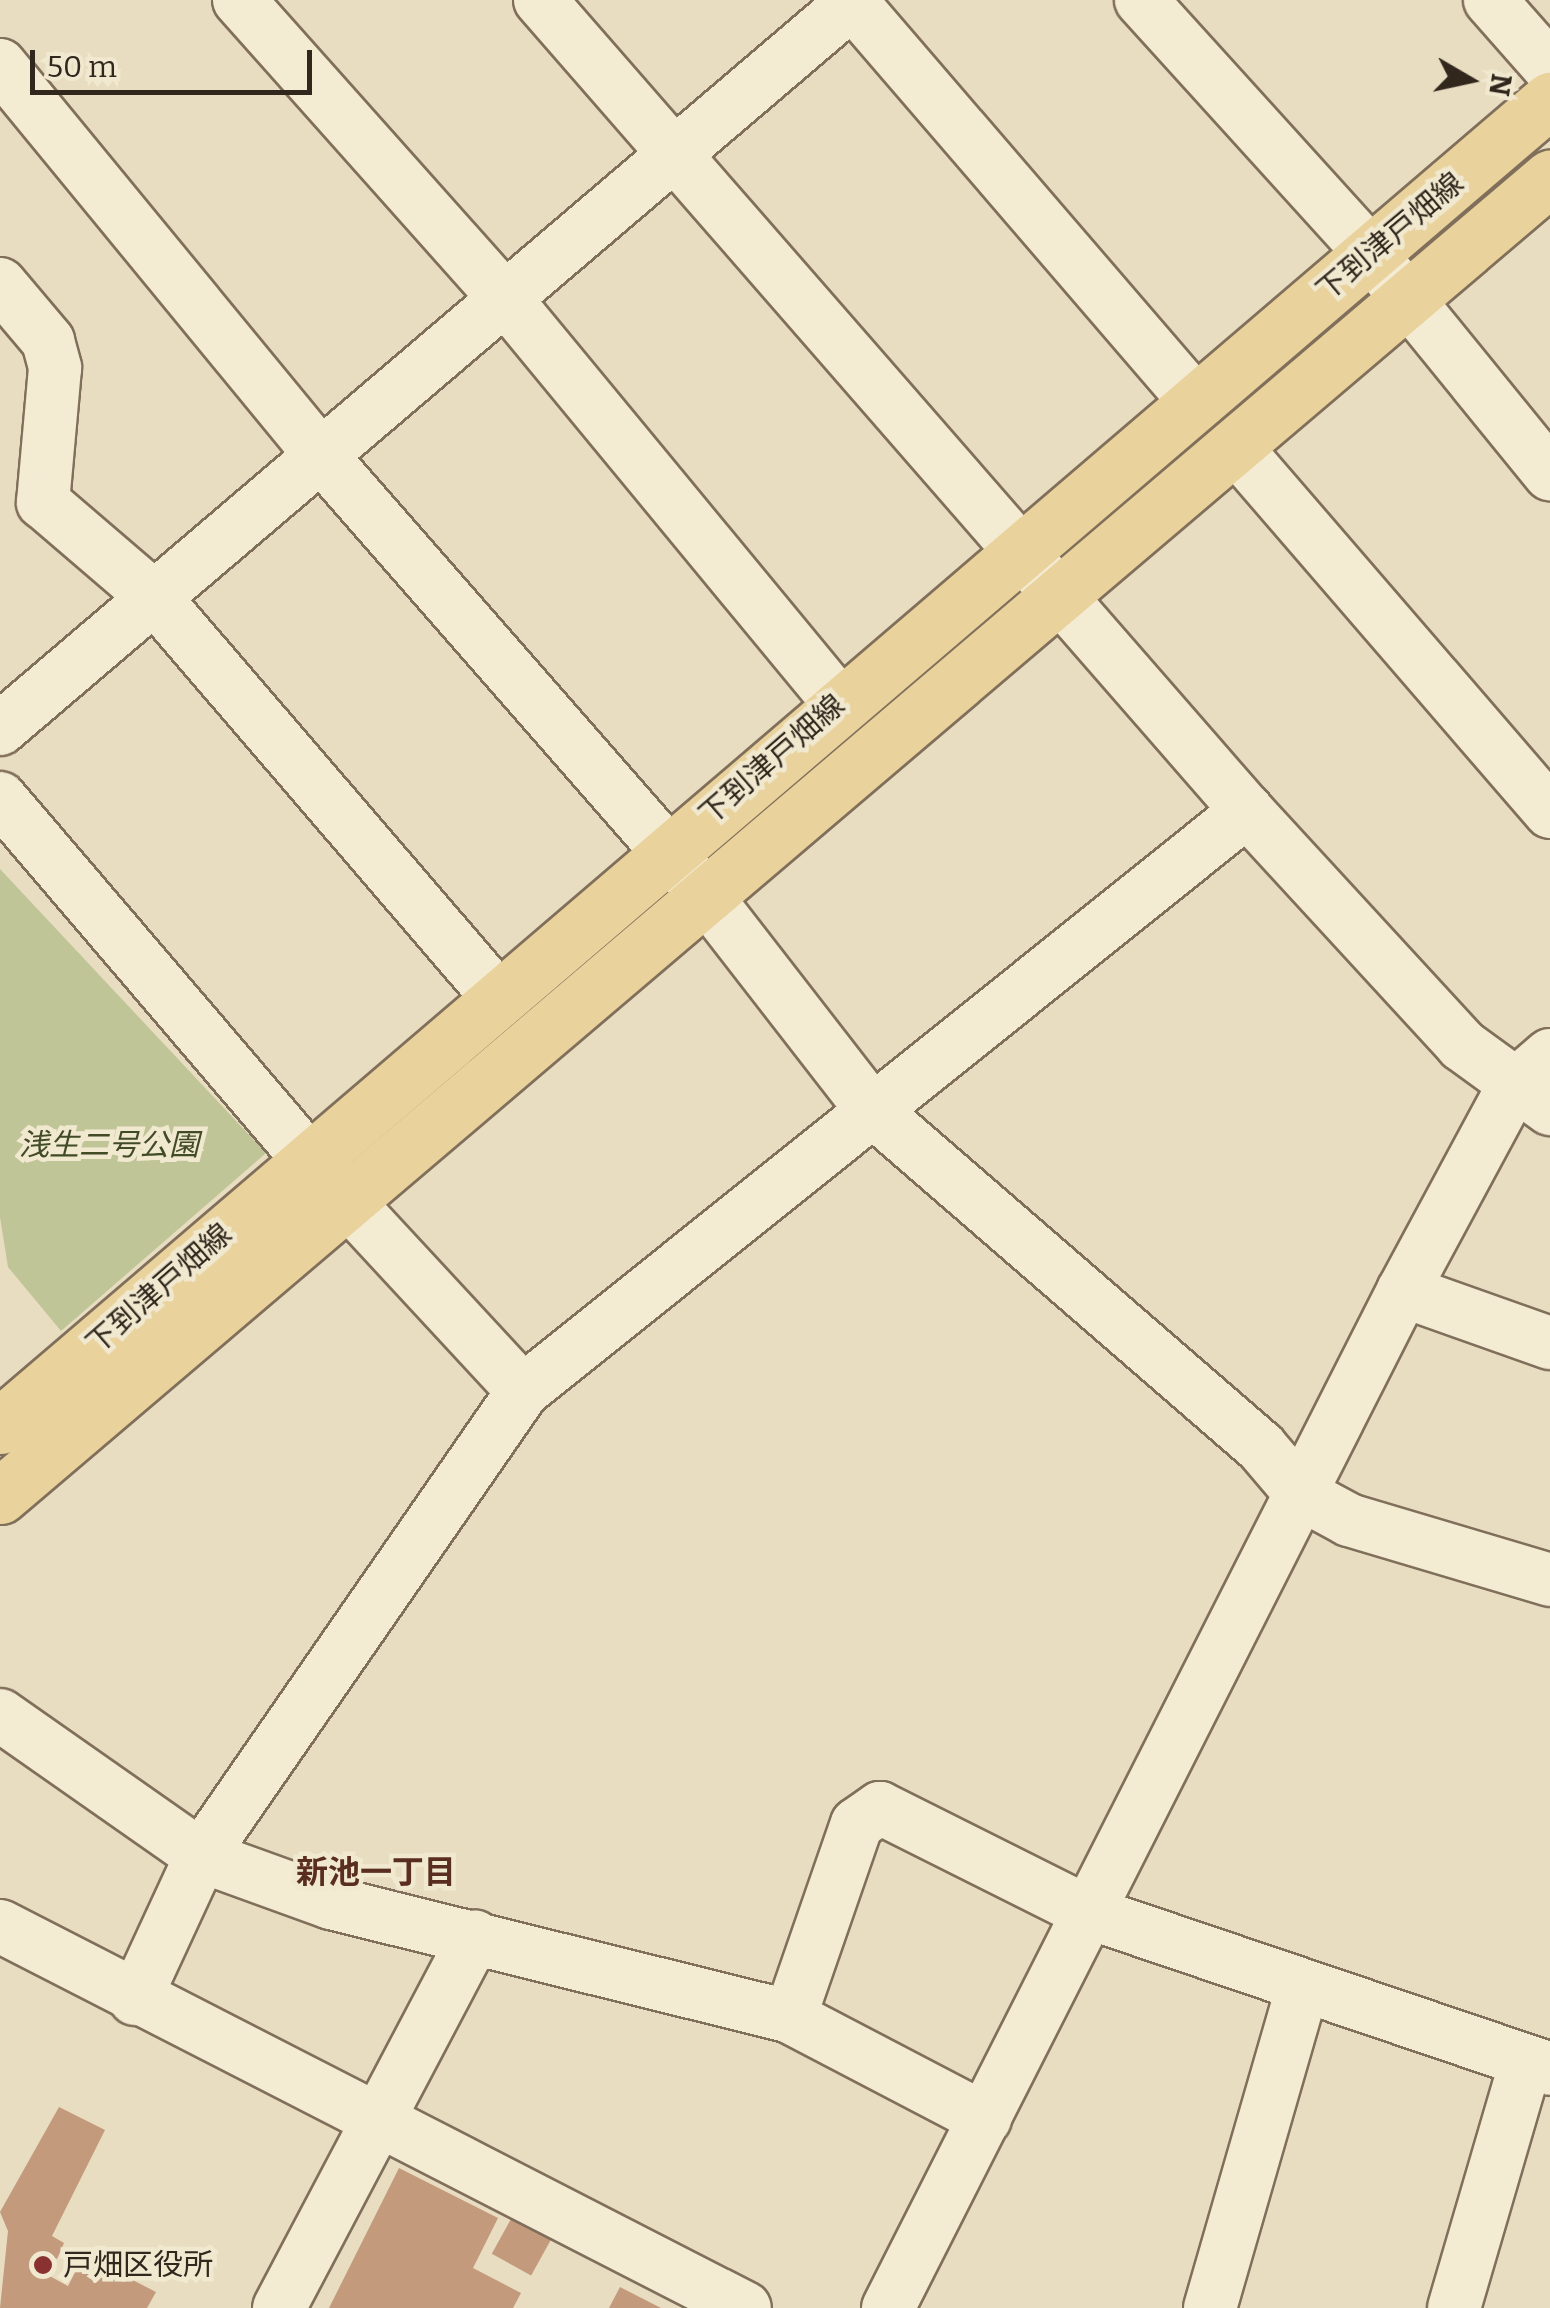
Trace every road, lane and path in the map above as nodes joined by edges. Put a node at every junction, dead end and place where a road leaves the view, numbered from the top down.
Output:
1 (239, 0) edge
2 (540, 0) edge
3 (1141, 0) edge
4 (1490, 0) edge
5 (852, 1) edge
6 (0, 65) edge
7 (1550, 68) edge
8 (1550, 100) edge
9 (675, 154) junction
10 (1550, 178) edge
11 (1371, 254) junction
12 (0, 284) edge
13 (508, 302) junction
14 (1409, 303) junction
15 (1195, 402) junction
16 (1236, 448) junction
17 (318, 452) junction
18 (1550, 474) edge
19 (1021, 551) junction
20 (154, 597) junction
21 (1059, 597) junction
22 (838, 702) junction
23 (0, 729) edge
24 (0, 798) edge
25 (1247, 811) junction
26 (1550, 812) edge
27 (667, 850) junction
28 (702, 891) junction
29 (496, 995) junction
30 (1538, 1084) edge
31 (871, 1109) junction
32 (309, 1160) junction
33 (345, 1200) junction
34 (1403, 1292) junction
35 (1550, 1343) edge
36 (523, 1391) junction
37 (0, 1426) edge
38 (1301, 1494) junction
39 (0, 1496) edge
40 (1550, 1580) edge
41 (0, 1714) edge
42 (201, 1856) junction
43 (1090, 1914) junction
44 (0, 1926) edge
45 (475, 1936) junction
46 (1302, 1988) junction
47 (135, 1999) junction
48 (790, 2017) junction
49 (1538, 2065) edge
50 (372, 2118) junction
51 (985, 2119) junction
52 (278, 2308) edge
53 (744, 2308) edge
54 (888, 2308) edge
55 (1210, 2308) edge
56 (1454, 2308) edge

1 - 13 street
2 - 9 street
3 - 11 street
4 - 7 street
5 - 9 street
5 - 15 street
6 - 17 street
8 - 11 main road, 下到津戸畑線
9 - 13 street
9 - 19 street
10 - 14 main road, 下到津戸畑線
11 - 14 street
11 - 15 main road, 下到津戸畑線
12 - 20 street
13 - 17 street
13 - 22 street
14 - 16 main road, 下到津戸畑線
14 - 18 street
15 - 19 main road, 下到津戸畑線
16 - 21 main road, 下到津戸畑線
16 - 26 street
17 - 20 street
17 - 27 street
19 - 21 street
19 - 22 main road, 下到津戸畑線
20 - 23 street
20 - 29 street
21 - 25 street
21 - 28 main road, 下到津戸畑線
22 - 27 main road, 下到津戸畑線
24 - 32 street
25 - 30 street
25 - 31 street
27 - 28 street
27 - 29 main road, 下到津戸畑線
28 - 31 street
28 - 33 main road, 下到津戸畑線
29 - 32 main road, 下到津戸畑線
30 - 34 street
31 - 36 street
31 - 38 street
32 - 33 street
32 - 37 main road, 下到津戸畑線
33 - 36 street
33 - 39 main road, 下到津戸畑線
34 - 35 street
34 - 38 street
36 - 42 street
38 - 40 street
38 - 43 street
41 - 42 street
42 - 45 street
42 - 47 street
43 - 46 street
43 - 48 street
43 - 51 street
44 - 47 street
45 - 48 street
45 - 50 street
46 - 49 street
46 - 55 street
47 - 50 street
48 - 51 street
49 - 56 street
50 - 52 street
50 - 53 street
51 - 54 street

